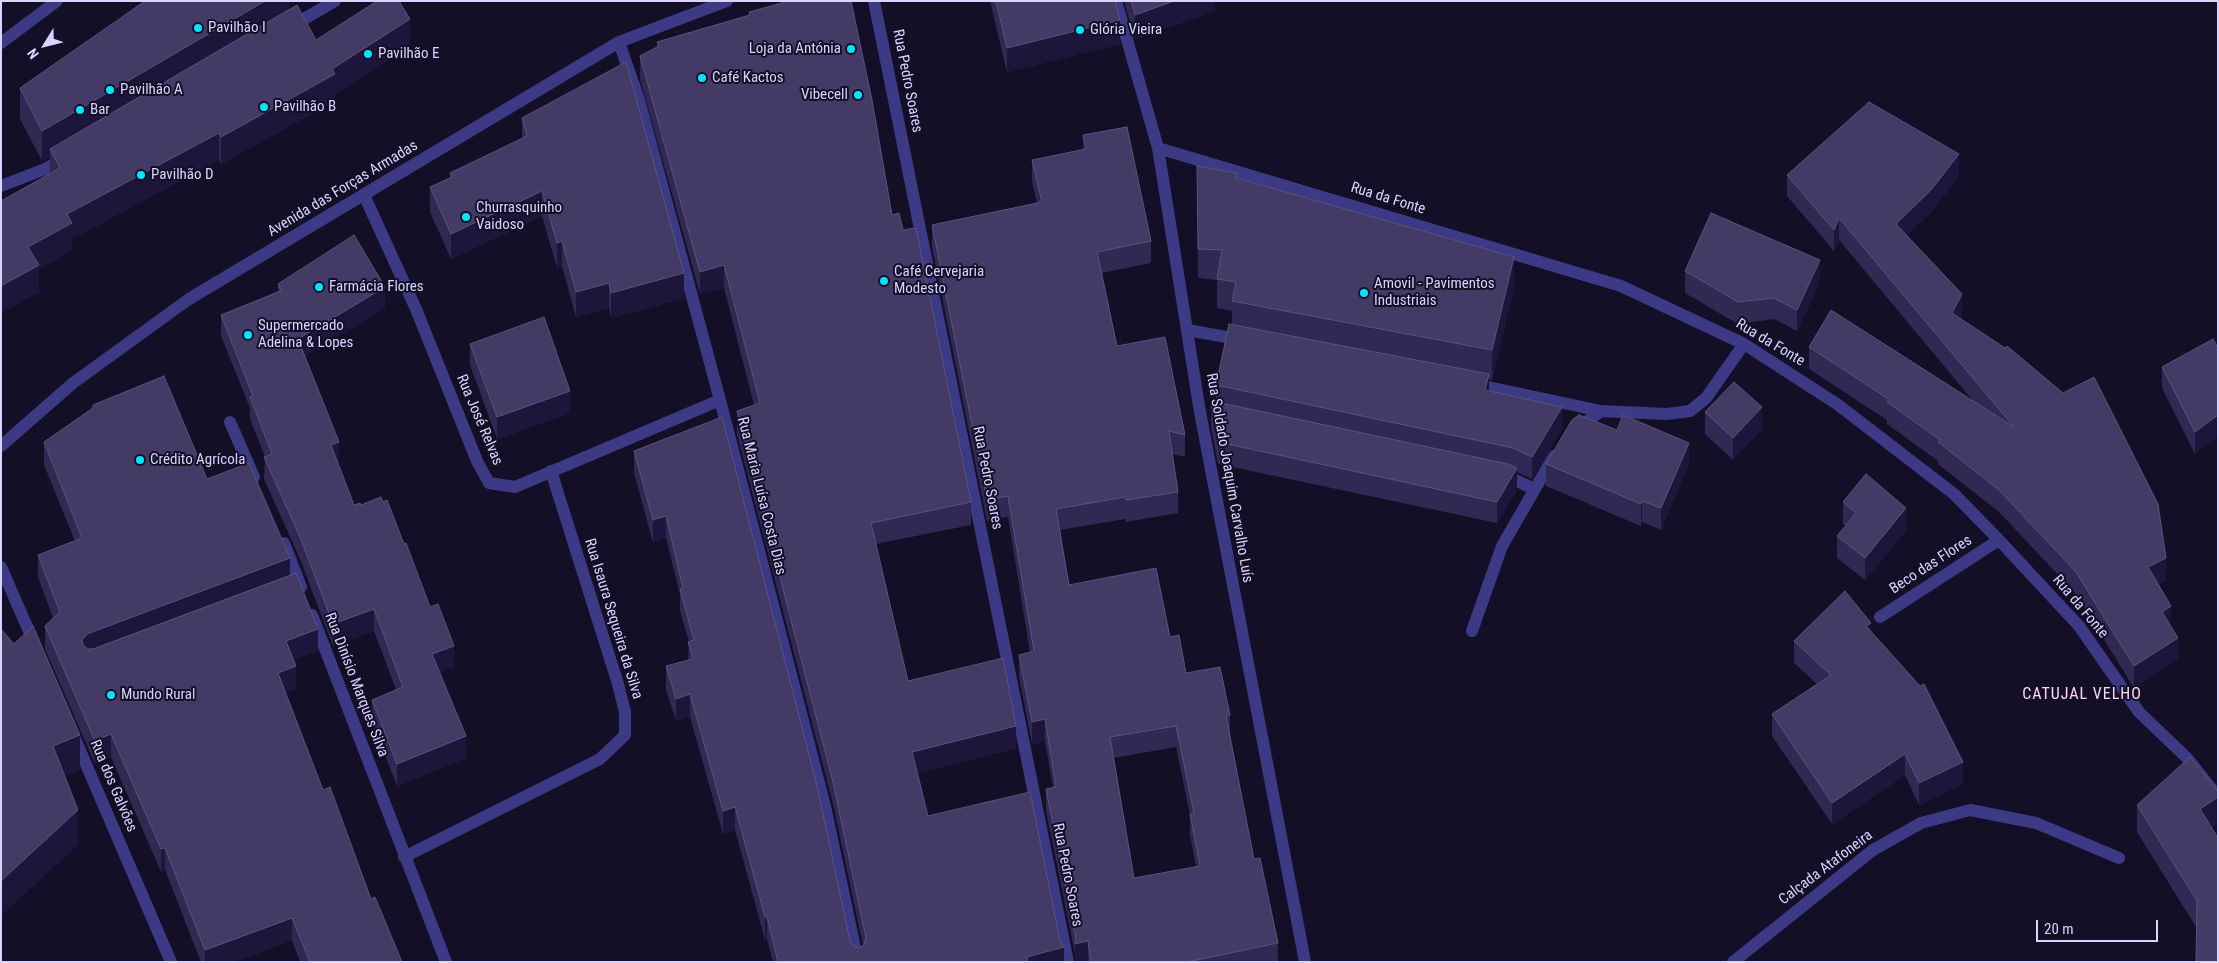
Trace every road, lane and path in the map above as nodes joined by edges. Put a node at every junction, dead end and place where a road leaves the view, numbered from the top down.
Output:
1 (57, 1) edge
2 (335, 1) edge
3 (727, 1) edge
4 (874, 1) edge
5 (1116, 1) edge
6 (275, 36) edge
7 (619, 42) junction
8 (1, 44) edge
9 (1158, 148) junction
10 (70, 154) edge
11 (1, 186) edge
12 (364, 195) junction
13 (1187, 330) junction
14 (1254, 342) edge
15 (1744, 344) junction
16 (1457, 381) edge
17 (720, 400) junction
18 (1601, 411) junction
19 (230, 422) dead end
20 (1, 446) edge
21 (551, 471) junction
22 (1491, 474) edge
23 (1534, 490) junction
24 (261, 492) edge
25 (280, 535) edge
26 (1999, 540) junction
27 (1, 568) edge
28 (1880, 617) dead end
29 (1472, 631) dead end
30 (40, 656) edge
31 (67, 718) edge
32 (2218, 798) edge
33 (404, 858) junction
34 (2119, 858) dead end
35 (171, 962) edge
36 (446, 962) edge
37 (858, 962) edge
38 (1068, 962) edge
39 (1305, 962) edge
40 (1733, 962) edge

1 - 8 street
2 - 6 street
3 - 7 street, Avenida das Forças Armadas
4 - 38 street, Rua Pedro Soares
5 - 9 street, Rua Soldado Joaquim Carvalho Luís
7 - 12 street, Avenida das Forças Armadas
7 - 17 street, Rua Maria Luísa Costa Dias
9 - 13 street, Rua Soldado Joaquim Carvalho Luís
9 - 15 street, Rua da Fonte
10 - 11 street
12 - 20 street, Avenida das Forças Armadas
12 - 21 street, Rua José Relvas
13 - 14 street
13 - 39 street, Rua Soldado Joaquim Carvalho Luís
15 - 18 street
15 - 26 street, Rua da Fonte
16 - 18 street
17 - 21 street, Rua José Relvas
17 - 37 street, Rua Maria Luísa Costa Dias
18 - 23 street
19 - 24 street
21 - 33 street, Rua Isaura Sequeira da Silva
22 - 23 street
23 - 29 street
25 - 33 street, Rua Dinísio Marques Silva
26 - 28 street, Beco das Flores
26 - 32 street, Rua da Fonte
27 - 30 street
31 - 35 street, Rua dos Galvões
33 - 36 street, Rua Dinísio Marques Silva
34 - 40 street, Calçada Atafoneira

